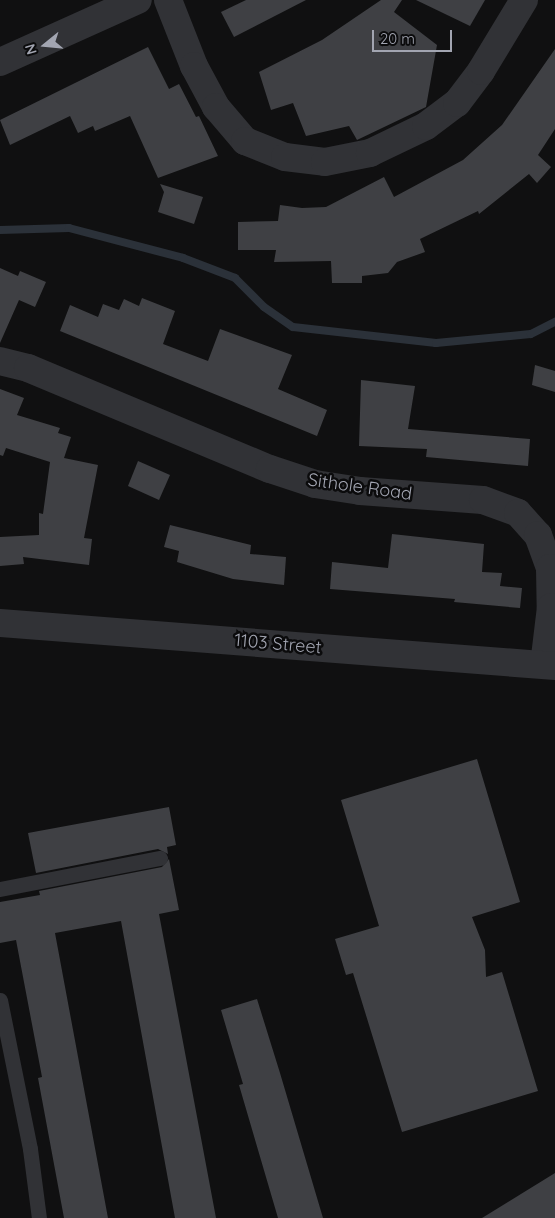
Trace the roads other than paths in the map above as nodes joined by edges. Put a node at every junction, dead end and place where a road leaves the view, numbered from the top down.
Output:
1 (138, 0) edge
2 (168, 0) edge
3 (524, 0) edge
4 (0, 62) edge
5 (0, 360) edge
6 (0, 623) edge
7 (550, 665) edge
8 (160, 858) dead end
9 (0, 889) edge
10 (0, 1000) edge
11 (39, 1218) edge

1 - 4 street
2 - 3 street
5 - 7 street, Sithole Road
6 - 7 street, 1103 Street
8 - 9 lane
10 - 11 lane

